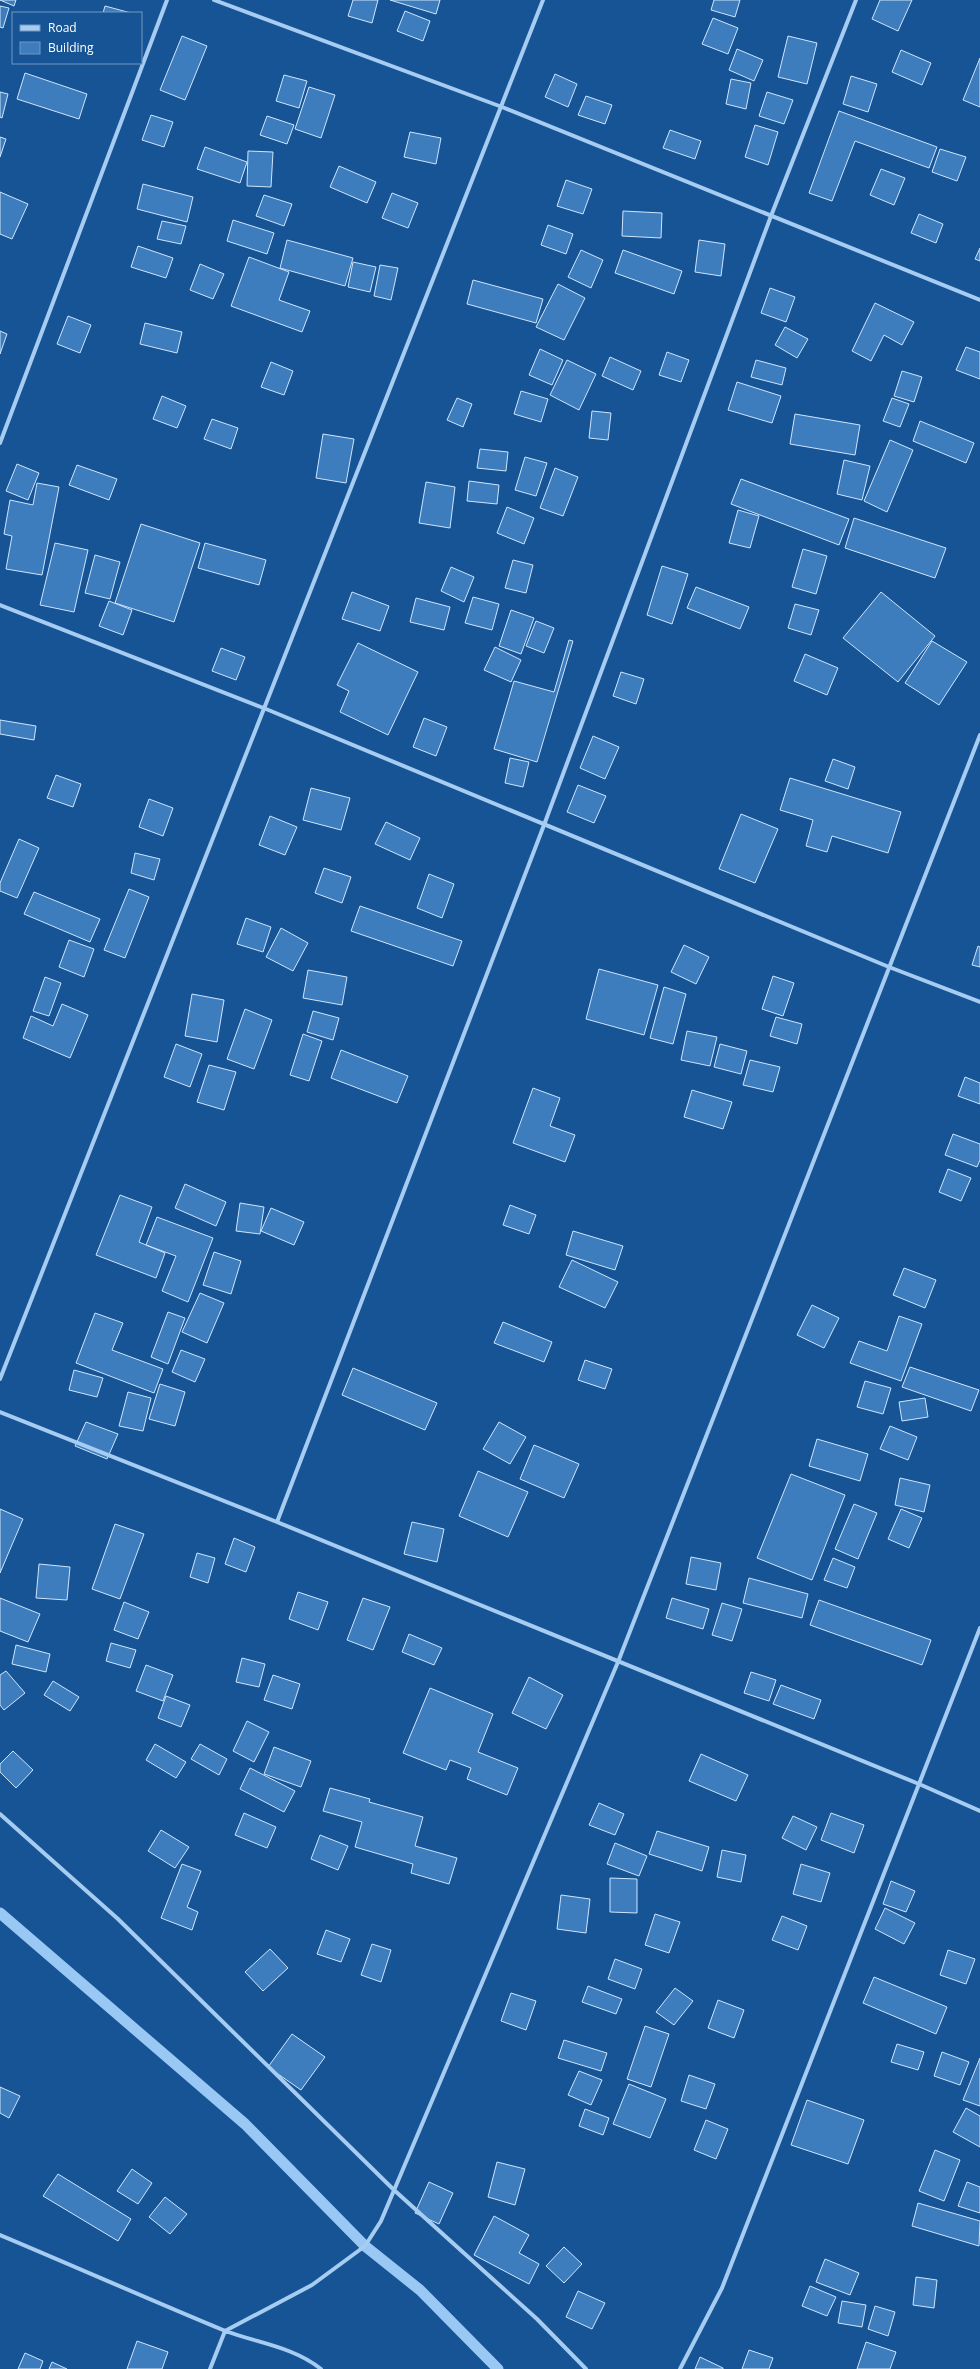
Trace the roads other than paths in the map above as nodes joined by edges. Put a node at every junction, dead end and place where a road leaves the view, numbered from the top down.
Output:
1 (167, 0) edge
2 (214, 0) edge
3 (543, 0) edge
4 (856, 0) edge
5 (502, 106) junction
6 (771, 216) junction
7 (980, 300) edge
8 (0, 443) edge
9 (0, 605) edge
10 (266, 709) junction
11 (980, 735) edge
12 (544, 825) junction
13 (889, 967) junction
14 (980, 1002) edge
15 (0, 1379) edge
16 (0, 1412) edge
17 (277, 1522) junction
18 (980, 1628) edge
19 (618, 1662) junction
20 (919, 1784) junction
21 (980, 1811) edge
22 (0, 1814) edge
23 (394, 2190) junction
24 (0, 2235) edge
25 (225, 2331) junction
26 (210, 2369) edge
27 (321, 2369) edge
28 (586, 2369) edge
29 (680, 2369) edge

1 - 8 street
2 - 5 street
3 - 5 street
4 - 6 street
5 - 6 street
5 - 10 street
6 - 7 street
6 - 12 street
9 - 10 street
10 - 12 street
10 - 15 street
11 - 13 street
12 - 13 street
12 - 17 street
13 - 14 street
13 - 19 street
16 - 17 street
17 - 19 street
18 - 20 street
19 - 20 street
19 - 23 street
20 - 21 street
20 - 29 street
22 - 23 street
23 - 25 street
23 - 28 street
24 - 25 street
25 - 26 street
25 - 27 street

